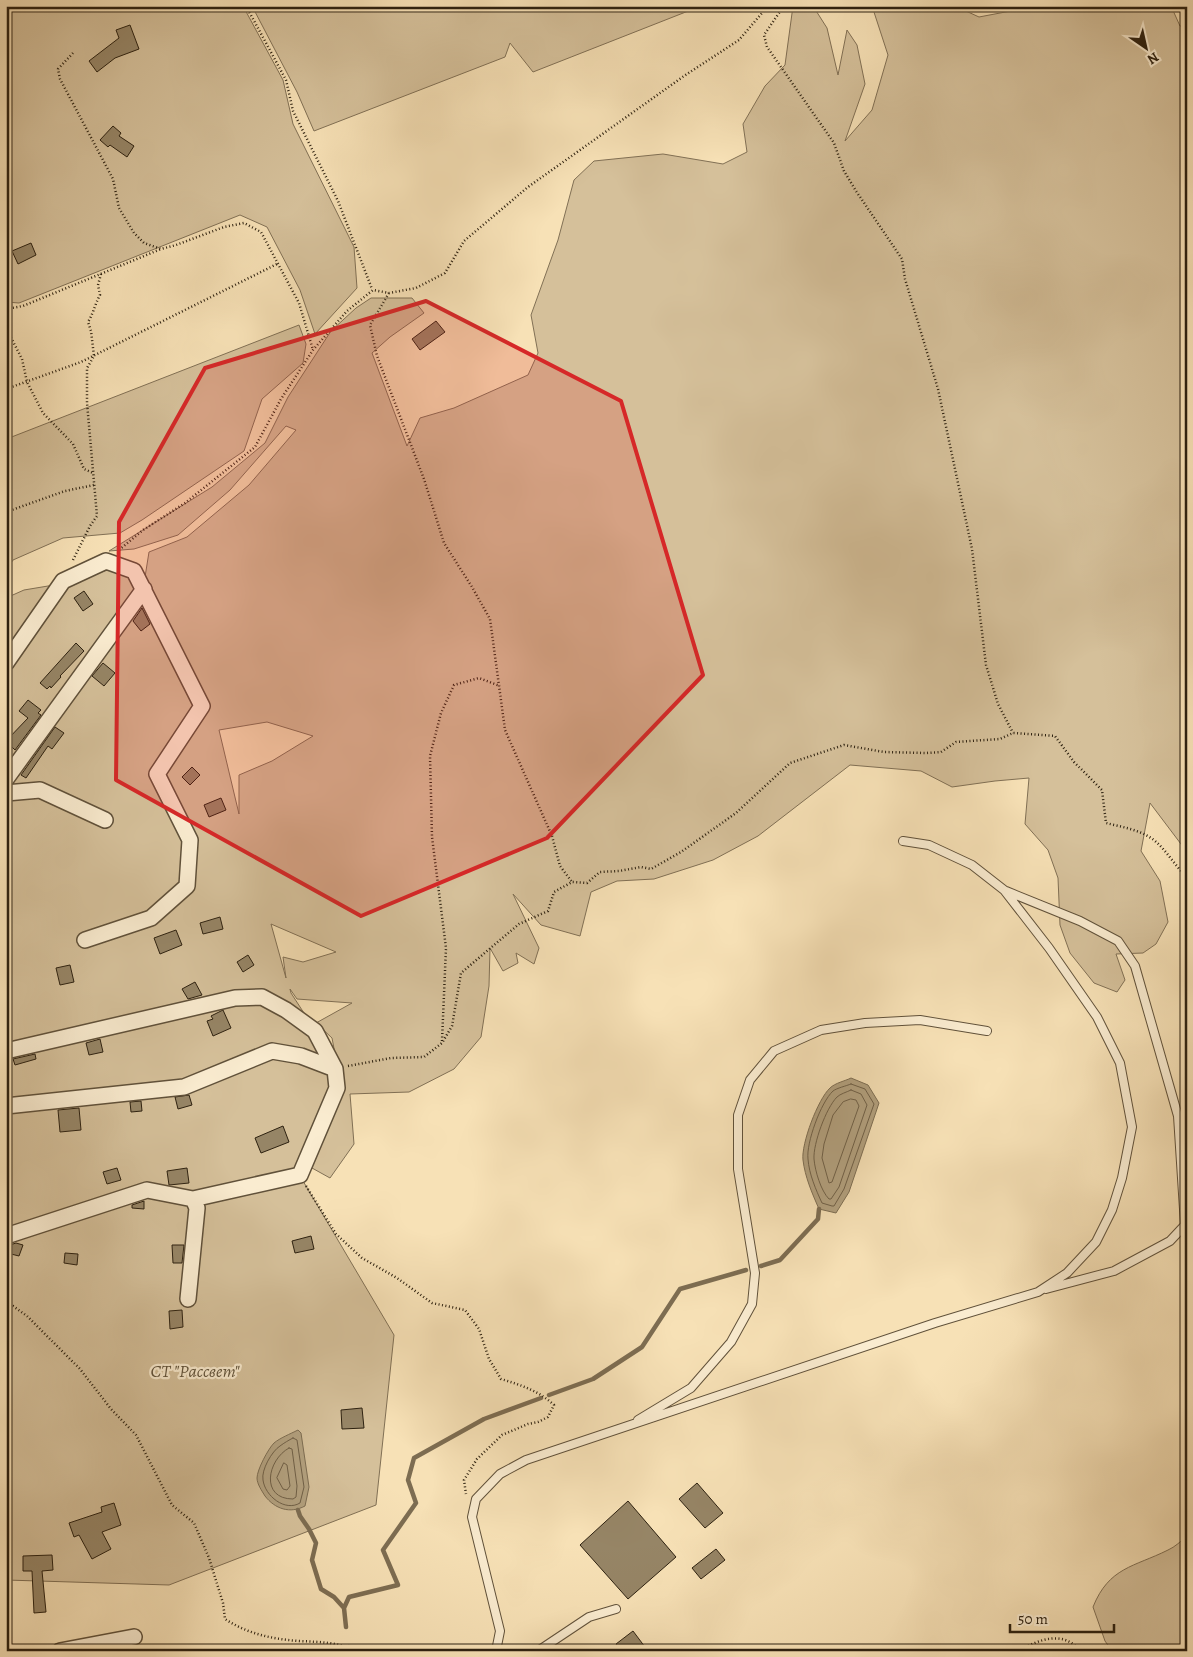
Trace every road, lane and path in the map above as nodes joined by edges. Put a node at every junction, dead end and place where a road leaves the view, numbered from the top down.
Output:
1 (246, 6) edge
2 (768, 6) edge
3 (781, 6) edge
4 (1186, 6) edge
5 (1187, 18) edge
6 (73, 53) dead end
7 (161, 249) junction
8 (277, 264) junction
9 (101, 274) junction
10 (373, 290) junction
11 (389, 293) junction
12 (7, 309) edge
13 (6, 316) edge
14 (6, 328) edge
15 (313, 350) junction
16 (94, 356) junction
17 (27, 382) junction
18 (6, 389) edge
19 (93, 473) junction
20 (94, 485) junction
21 (6, 512) edge
22 (106, 561) junction
23 (63, 581) junction
24 (144, 589) junction
25 (6, 663) edge
26 (500, 686) junction
27 (1013, 733) junction
28 (6, 779) edge
29 (6, 793) edge
30 (105, 820) dead end
31 (903, 841) dead end
32 (1187, 877) edge
33 (572, 882) junction
34 (1004, 890) junction
35 (85, 940) dead end
36 (987, 1031) dead end
37 (442, 1043) junction
38 (6, 1051) edge
39 (335, 1069) junction
40 (6, 1106) edge
41 (300, 1176) junction
42 (193, 1199) junction
43 (6, 1236) edge
44 (1038, 1292) junction
45 (188, 1298) dead end
46 (6, 1304) edge
47 (625, 1428) junction
48 (476, 1499) junction
49 (616, 1609) dead end
50 (134, 1637) dead end
51 (60, 1651) edge
52 (357, 1651) edge
53 (496, 1651) edge
54 (538, 1651) edge
55 (1019, 1651) edge
56 (1080, 1651) edge

1 - 10 path
2 - 11 path
3 - 27 path
4 - 5 path
6 - 7 path
7 - 8 path
7 - 9 path
8 - 15 path
8 - 16 path
9 - 12 path
9 - 16 path
10 - 11 path
10 - 15 path
11 - 26 path
12 - 13 path
14 - 17 path
15 - 22 path
16 - 17 path
16 - 19 path
17 - 18 path
17 - 19 path
19 - 20 path
20 - 21 path
20 - 23 path
22 - 23 street
22 - 24 street
23 - 25 street
24 - 28 street
24 - 35 street
26 - 33 path
26 - 37 path
27 - 32 path
27 - 33 path
29 - 30 street
31 - 34 lane
33 - 37 path
34 - 44 lane
34 - 44 lane
36 - 47 lane
37 - 39 path
38 - 39 street
39 - 40 street
39 - 41 street
41 - 42 street
41 - 48 path
42 - 43 street
42 - 45 street
44 - 47 lane
46 - 52 path
47 - 48 lane
48 - 53 lane
49 - 54 lane
50 - 51 street
55 - 56 path

